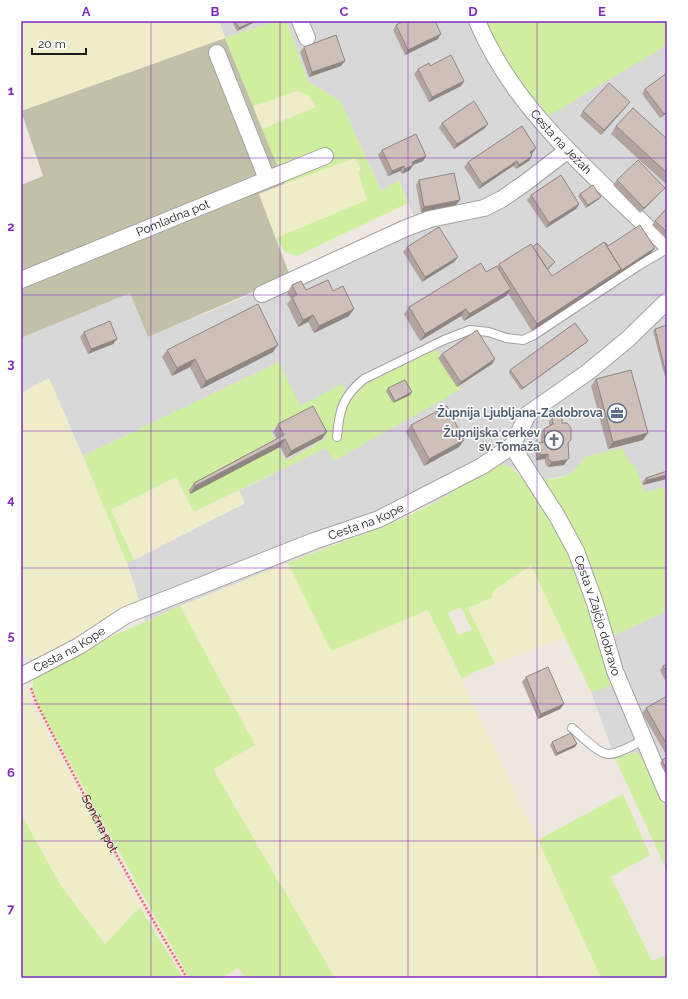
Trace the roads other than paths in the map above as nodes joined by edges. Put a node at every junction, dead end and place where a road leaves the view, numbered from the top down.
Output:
1 (300, 21) edge
2 (477, 21) edge
3 (307, 38) dead end
4 (217, 53) dead end
5 (568, 150) junction
6 (325, 156) dead end
7 (267, 179) junction
8 (667, 248) edge
9 (21, 280) edge
10 (262, 294) dead end
11 (667, 301) edge
12 (337, 436) dead end
13 (512, 446) junction
14 (23, 671) edge
15 (572, 728) dead end
16 (643, 740) junction
17 (667, 794) edge

1 - 3 street
2 - 5 street, Cesta na Ježah
4 - 7 street
5 - 8 street, Cesta na Ježah
5 - 10 street
6 - 7 street, Pomladna pot
7 - 9 street, Pomladna pot
8 - 12 lane
11 - 13 street, Cesta na Kope
13 - 14 street, Cesta na Kope
13 - 16 street, Cesta v Zajčjo dobravo
15 - 16 lane
16 - 17 street, Cesta v Zajčjo dobravo

